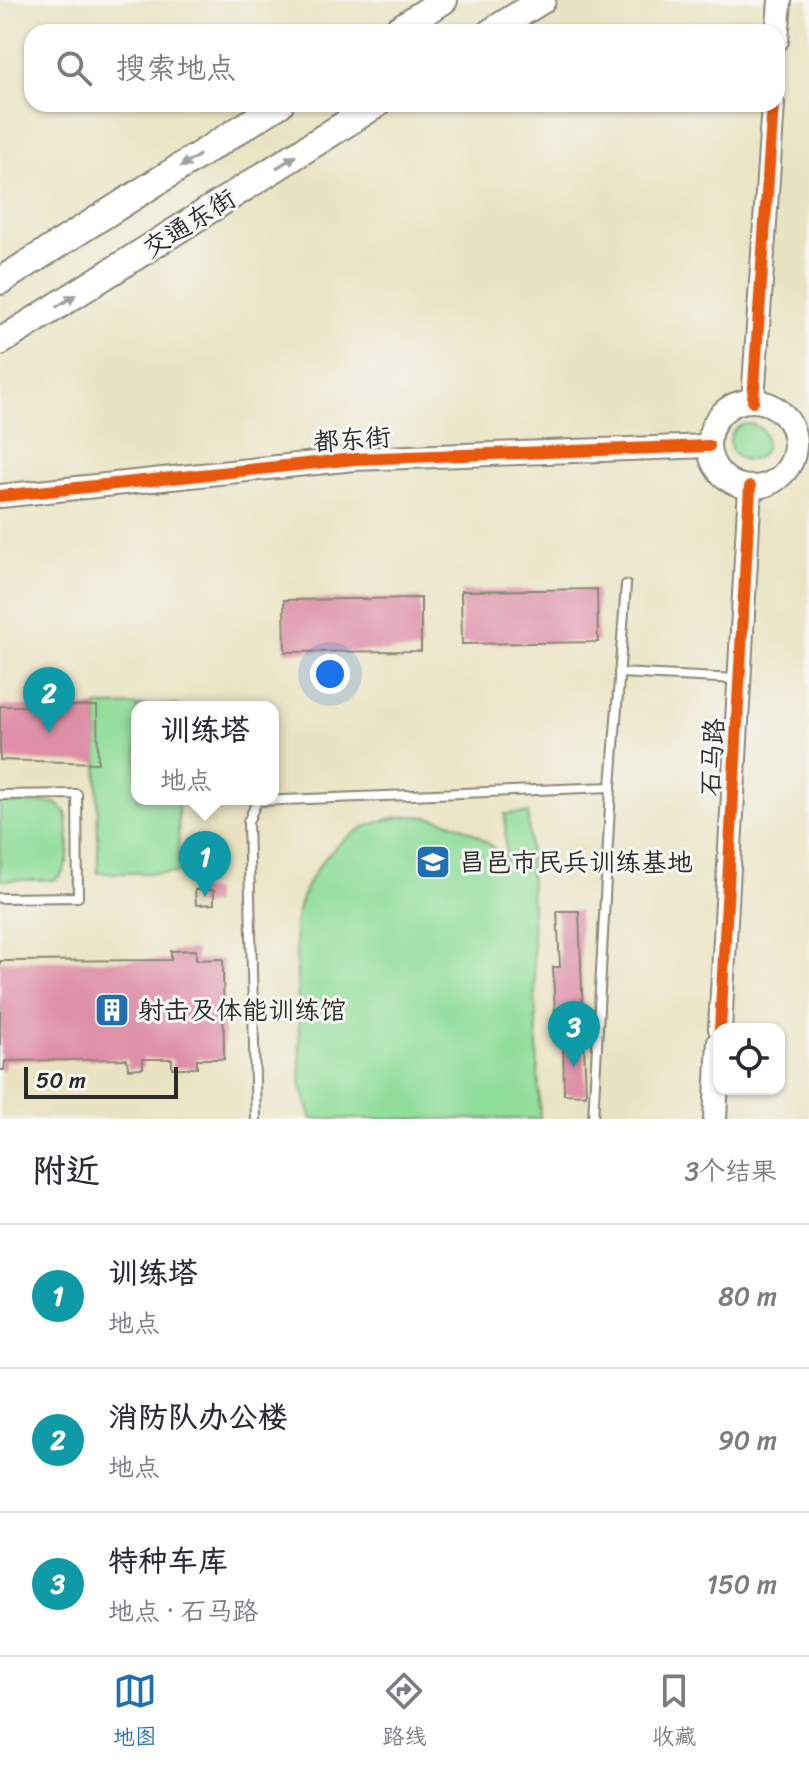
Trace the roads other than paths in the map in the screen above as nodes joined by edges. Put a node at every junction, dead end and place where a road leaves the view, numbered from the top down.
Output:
1 (444, 0) edge
2 (542, 0) edge
3 (780, 0) edge
4 (406, 24) edge
5 (504, 24) edge
6 (778, 24) edge
7 (267, 112) edge
8 (364, 112) edge
9 (772, 112) edge
10 (0, 281) edge
11 (0, 342) edge
12 (753, 401) junction
13 (802, 444) edge
14 (709, 446) junction
15 (750, 487) junction
16 (0, 496) edge
17 (626, 585) dead end
18 (619, 673) junction
19 (738, 679) junction
20 (611, 787) junction
21 (0, 795) edge
22 (279, 800) edge
23 (255, 805) edge
24 (0, 898) edge
25 (720, 1023) edge
26 (716, 1095) edge
27 (256, 1119) edge
28 (593, 1119) edge
29 (715, 1119) edge

1 - 4 main road
2 - 5 main road
3 - 6 street
7 -> 10 main road, 交通东街
11 -> 8 main road, 交通东街
9 - 12 street
12 - 13 street
12 - 14 street
13 - 15 street
14 - 15 street
14 - 16 street, 都东街
15 - 19 street, 石马路
17 - 18 lane
18 - 19 lane
18 - 20 lane
19 - 25 street, 石马路
20 - 22 lane
20 - 28 lane
21 - 24 lane
23 - 27 lane
26 - 29 street

